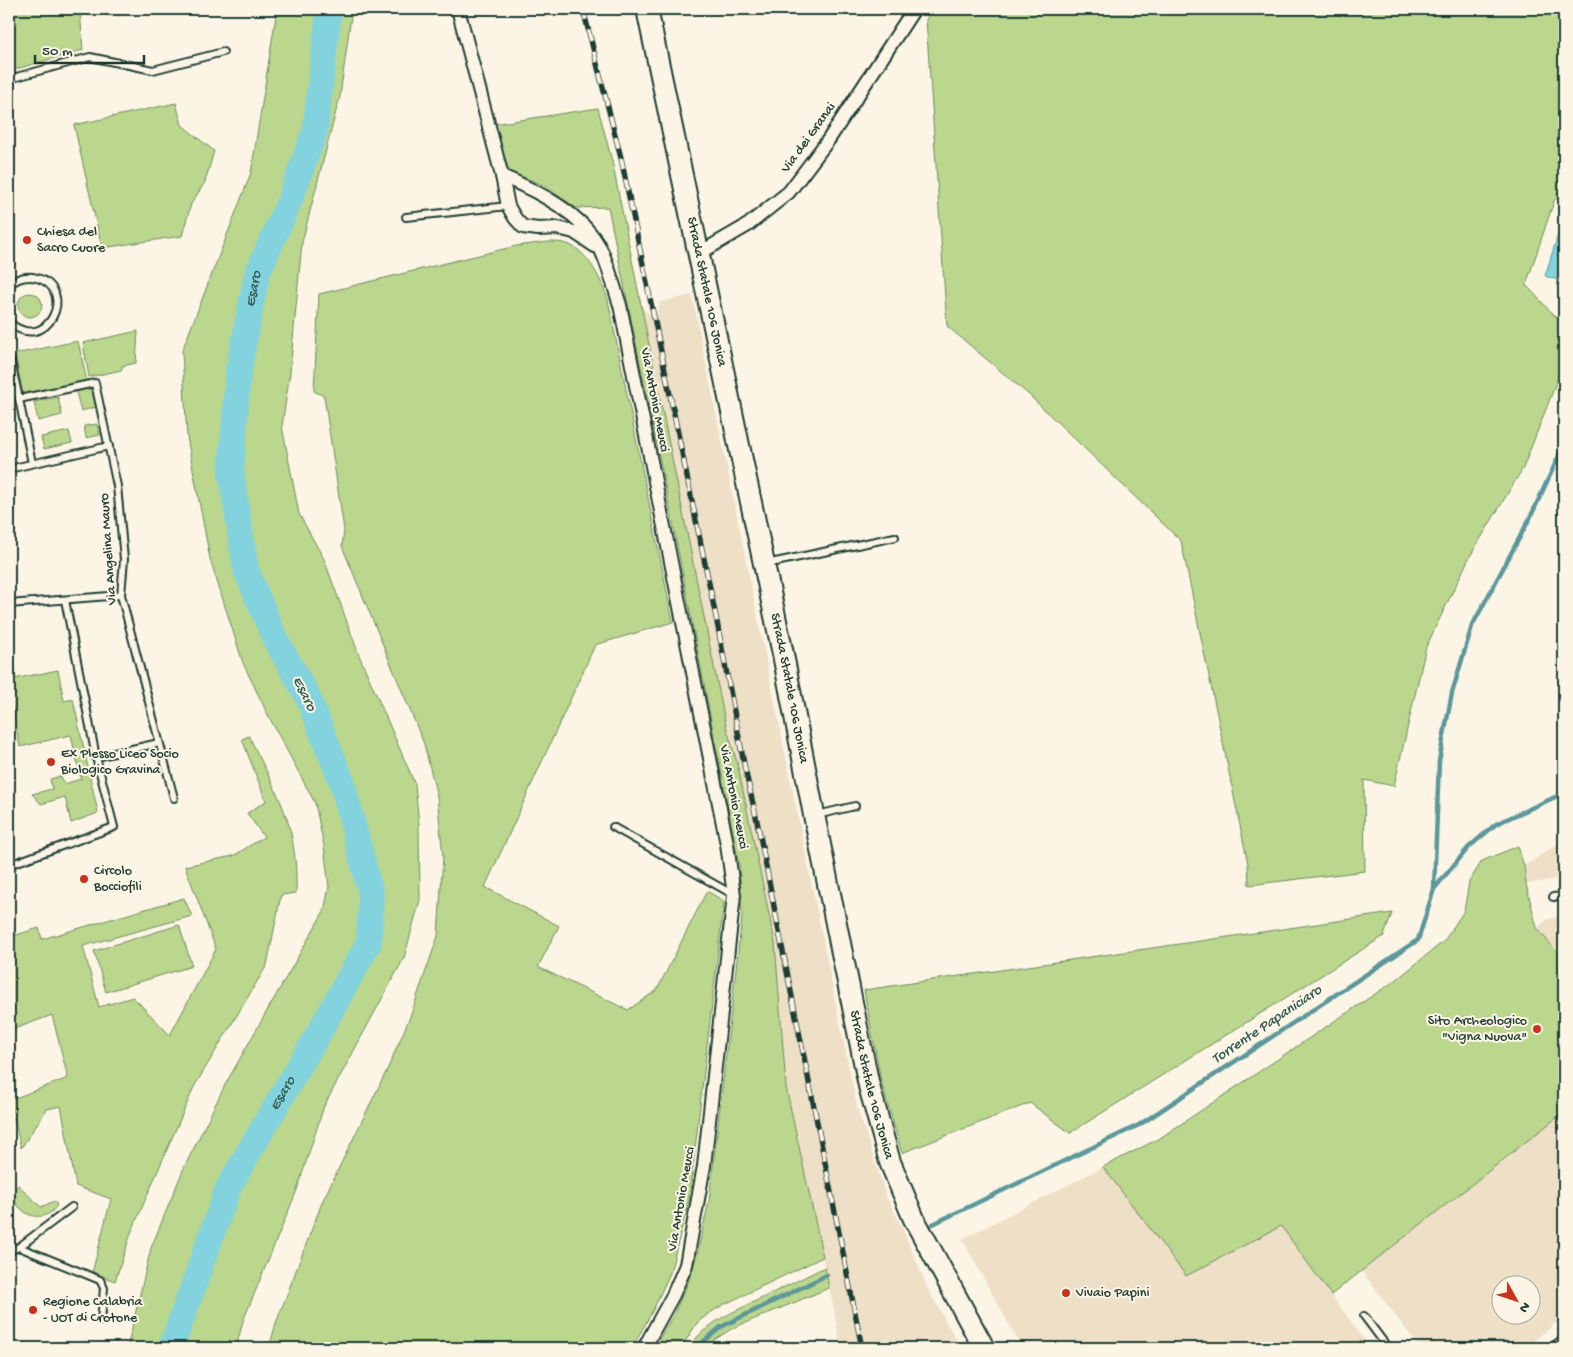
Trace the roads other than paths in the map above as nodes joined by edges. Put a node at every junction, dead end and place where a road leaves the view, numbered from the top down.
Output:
1 (458, 9) edge
2 (647, 9) edge
3 (914, 9) edge
4 (223, 52) dead end
5 (9, 79) edge
6 (502, 176) junction
7 (508, 206) junction
8 (406, 217) dead end
9 (601, 250) junction
10 (698, 254) junction
11 (9, 285) edge
12 (9, 322) edge
13 (9, 363) edge
14 (19, 399) junction
15 (109, 446) junction
16 (32, 463) junction
17 (9, 468) edge
18 (895, 537) dead end
19 (764, 565) junction
20 (122, 595) junction
21 (65, 600) junction
22 (9, 604) edge
23 (159, 743) junction
24 (96, 757) junction
25 (174, 798) dead end
26 (855, 806) dead end
27 (814, 815) junction
28 (613, 827) dead end
29 (9, 865) edge
30 (734, 894) junction
31 (1564, 896) edge
32 (1553, 898) dead end
33 (72, 1207) dead end
34 (19, 1247) junction
35 (9, 1251) edge
36 (1364, 1316) dead end
37 (101, 1321) dead end
38 (1564, 1342) edge
39 (644, 1348) edge
40 (984, 1348) edge
41 (1388, 1348) edge
42 (1556, 1348) edge

1 - 6 street
2 - 10 main road, Strada Statale 106 Jonica
3 - 10 street, Via dei Granai
4 - 5 lane
6 - 7 street
6 - 9 street, Via Antonio Meucci
7 - 8 lane
7 - 9 street
9 - 30 street, Via Antonio Meucci
10 - 19 main road, Strada Statale 106 Jonica
11 - 12 lane
13 - 14 lane
14 - 15 lane, Via Angelina Mauro
14 - 16 lane
15 - 16 lane
15 - 20 lane, Via Angelina Mauro
16 - 17 lane
18 - 19 lane
19 - 27 main road, Strada Statale 106 Jonica
20 - 21 lane
20 - 23 lane, Via Angelina Mauro
21 - 22 lane
21 - 24 lane
23 - 24 lane
23 - 25 lane, Via Angelina Mauro
24 - 29 lane
26 - 27 lane
27 - 40 main road, Strada Statale 106 Jonica
28 - 30 lane
30 - 39 street, Via Antonio Meucci
31 - 32 lane
33 - 34 lane
34 - 35 lane
34 - 37 lane
36 - 41 lane
38 - 42 street

